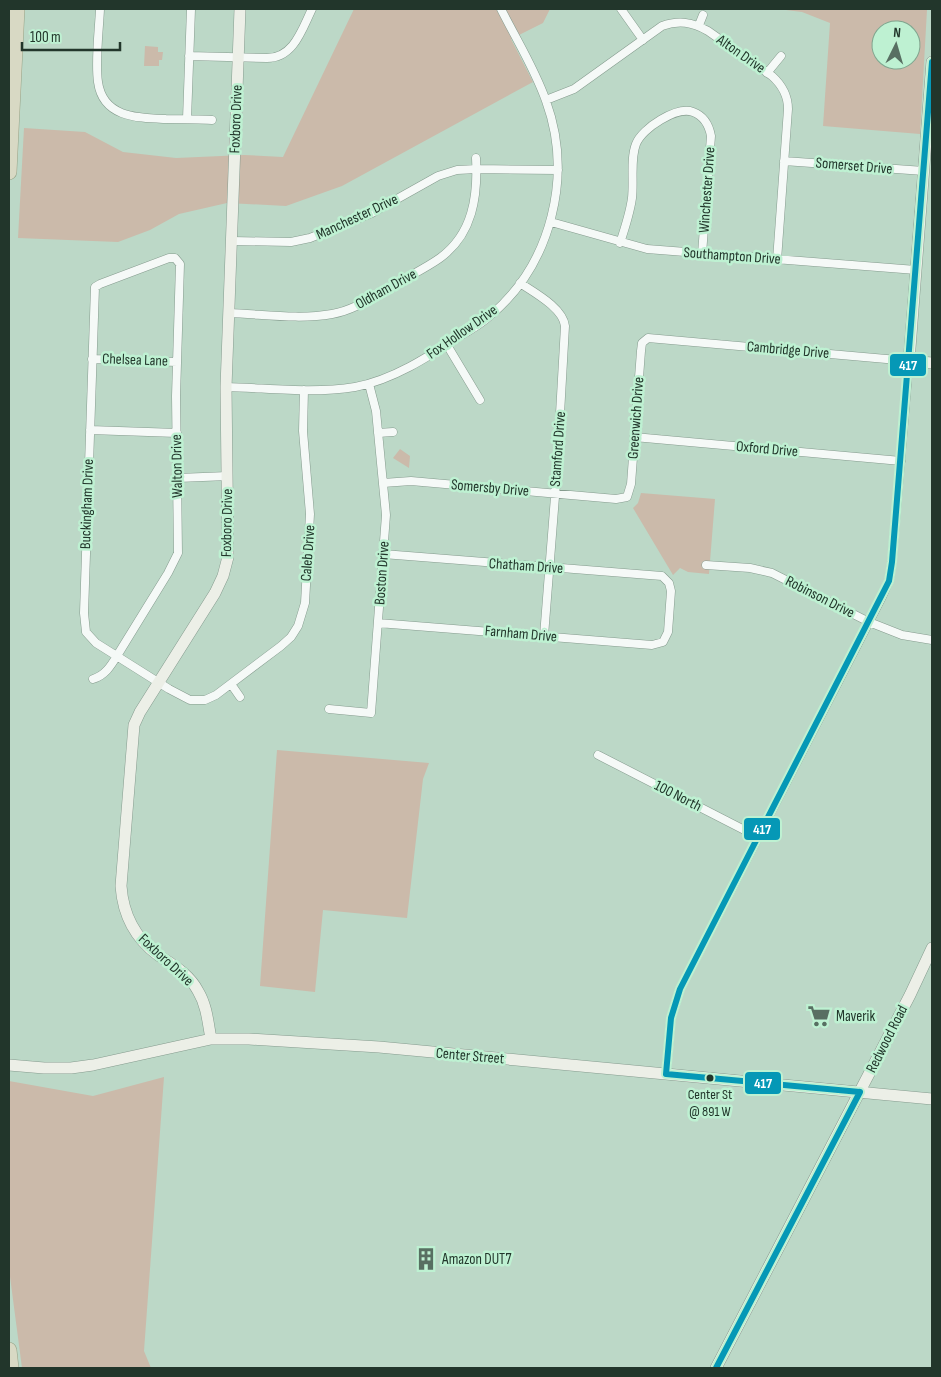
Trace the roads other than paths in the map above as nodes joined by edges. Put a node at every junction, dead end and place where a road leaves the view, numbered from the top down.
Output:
1 (17, 9) edge
2 (100, 9) edge
3 (191, 9) edge
4 (240, 9) edge
5 (312, 9) edge
6 (501, 9) edge
7 (621, 9) edge
8 (703, 16) dead end
9 (698, 25) junction
10 (643, 40) junction
11 (189, 56) junction
12 (781, 56) dead end
13 (238, 57) junction
14 (932, 62) edge
15 (767, 73) junction
16 (546, 100) junction
17 (187, 119) junction
18 (212, 120) dead end
19 (476, 158) dead end
20 (784, 161) junction
21 (477, 169) junction
22 (558, 170) junction
23 (9, 172) edge
24 (924, 172) junction
25 (551, 222) junction
26 (232, 241) junction
27 (620, 243) junction
28 (702, 254) junction
29 (177, 259) joint
30 (777, 260) junction
31 (916, 270) junction
32 (520, 283) junction
33 (229, 313) junction
34 (644, 340) joint
35 (447, 345) junction
36 (92, 359) junction
37 (909, 361) junction
38 (178, 362) junction
39 (932, 363) edge
40 (369, 384) junction
41 (226, 386) junction
42 (304, 390) junction
43 (480, 400) dead end
44 (90, 430) junction
45 (393, 432) dead end
46 (177, 433) junction
47 (378, 434) junction
48 (634, 438) junction
49 (901, 461) junction
50 (228, 476) junction
51 (178, 478) junction
52 (383, 483) junction
53 (555, 494) junction
54 (627, 497) joint
55 (383, 554) junction
56 (706, 565) dead end
57 (550, 568) junction
58 (869, 622) junction
59 (378, 623) junction
60 (544, 636) junction
61 (932, 640) edge
62 (663, 642) joint
63 (116, 656) junction
64 (93, 679) dead end
65 (159, 683) junction
66 (231, 684) junction
67 (240, 697) dead end
68 (329, 709) dead end
69 (598, 755) dead end
70 (758, 837) junction
71 (932, 948) edge
72 (211, 1039) junction
73 (9, 1065) edge
74 (666, 1074) junction
75 (860, 1092) junction
76 (932, 1099) edge
77 (9, 1350) edge
78 (11, 1368) edge
79 (716, 1368) edge

1 - 23 highway
2 - 17 street
3 - 11 street
4 - 13 street, Foxboro Drive
5 - 13 street
6 - 16 street, Fox Hollow Drive
7 - 10 street
8 - 9 street
9 - 10 street
9 - 15 street, Alton Drive
10 - 16 street
11 - 13 street
11 - 17 street
12 - 15 street
13 - 26 street, Foxboro Drive
14 - 24 street
15 - 20 street, Alton Drive
16 - 22 street, Fox Hollow Drive
17 - 18 street
19 - 21 street
20 - 24 street, Somerset Drive
20 - 30 street, Alton Drive
21 - 22 street, Manchester Drive
21 - 26 street, Manchester Drive
21 - 33 street, Oldham Drive
22 - 25 street, Fox Hollow Drive
24 - 31 street
25 - 27 street, Southampton Drive
25 - 32 street, Fox Hollow Drive
26 - 33 street, Foxboro Drive
27 - 28 street, Southampton Drive
27 - 28 street, Winchester Drive
28 - 30 street, Southampton Drive
29 - 36 street, Buckingham Drive
29 - 38 street, Walton Drive
30 - 31 street, Southampton Drive
31 - 37 street
32 - 35 street, Fox Hollow Drive
32 - 53 street, Stamford Drive
33 - 41 street, Foxboro Drive
34 - 37 street, Cambridge Drive
34 - 48 street, Greenwich Drive
35 - 40 street, Fox Hollow Drive
35 - 43 street
36 - 38 street, Chelsea Lane
36 - 44 street, Buckingham Drive
37 - 39 street, Cambridge Drive
37 - 49 street
38 - 46 street, Walton Drive
40 - 42 street, Fox Hollow Drive
40 - 47 street, Boston Drive
41 - 42 street, Fox Hollow Drive
41 - 50 street, Foxboro Drive
42 - 66 street, Caleb Drive
44 - 46 street
44 - 63 street, Buckingham Drive
45 - 47 street
46 - 51 street, Walton Drive
47 - 52 street, Boston Drive
48 - 49 street, Oxford Drive
48 - 54 street, Greenwich Drive
49 - 58 street
50 - 51 street
50 - 65 street, Foxboro Drive
51 - 63 street, Walton Drive
52 - 53 street, Somersby Drive
52 - 55 street, Boston Drive
53 - 54 street, Somersby Drive
53 - 57 street, Stamford Drive
55 - 57 street, Chatham Drive
55 - 59 street, Boston Drive
56 - 58 street, Robinson Drive
57 - 60 street, Stamford Drive
57 - 62 street, Chatham Drive
58 - 61 street, Robinson Drive
58 - 70 street
59 - 60 street, Farnham Drive
59 - 68 street, Boston Drive
60 - 62 street, Farnham Drive
63 - 64 street, Walton Drive
63 - 65 street, Buckingham Drive
65 - 66 street, Caleb Drive
65 - 72 street, Foxboro Drive
66 - 67 street
69 - 70 street, 100 North
70 - 74 street
71 - 75 street, Redwood Road
72 - 73 street, Center Street
72 - 74 street, Center Street
74 - 75 street, Center Street
75 - 76 street, Center Street
75 - 79 street, Redwood Road
77 - 78 highway

